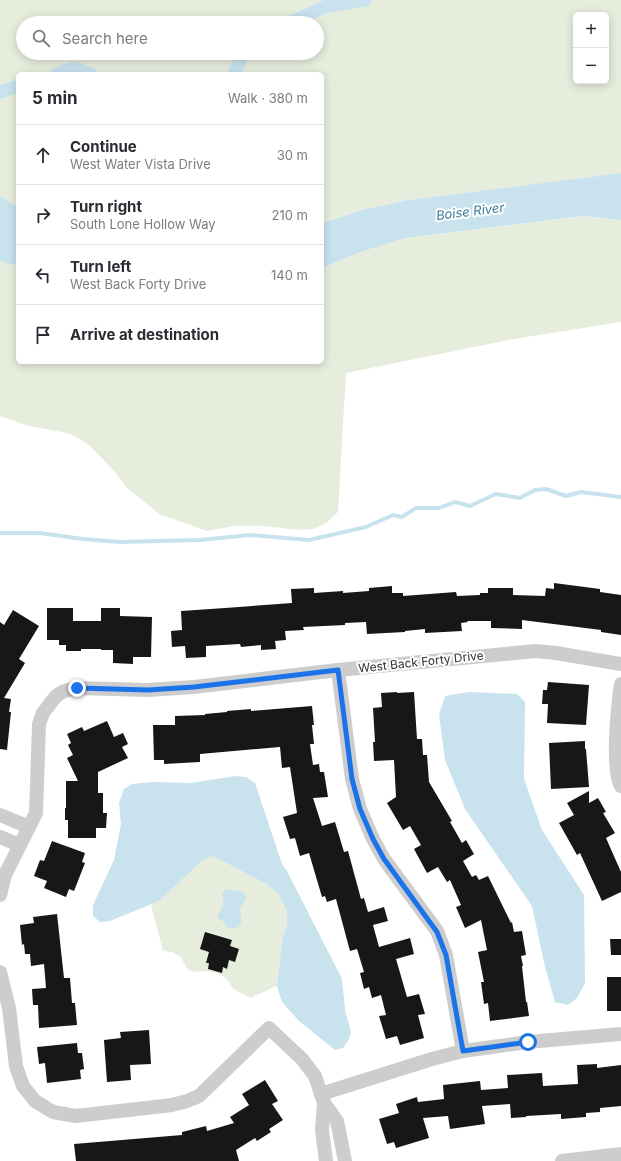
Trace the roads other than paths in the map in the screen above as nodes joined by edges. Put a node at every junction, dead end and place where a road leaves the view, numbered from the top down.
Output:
1 (621, 664) edge
2 (338, 670) junction
3 (621, 684) edge
4 (621, 786) edge
5 (0, 815) edge
6 (29, 826) junction
7 (0, 836) edge
8 (19, 845) junction
9 (0, 895) edge
10 (0, 972) edge
11 (621, 1034) edge
12 (463, 1051) junction
13 (323, 1098) junction
14 (621, 1154) edge
15 (326, 1161) edge
16 (345, 1161) edge
17 (562, 1161) edge

1 - 2 street, West Back Forty Drive
2 - 6 street, West Back Forty Drive
2 - 12 street
3 - 4 street
5 - 6 street
6 - 8 street
7 - 8 street
8 - 9 street
10 - 13 street
11 - 12 street
12 - 13 street
13 - 15 street
13 - 16 street
14 - 17 street

